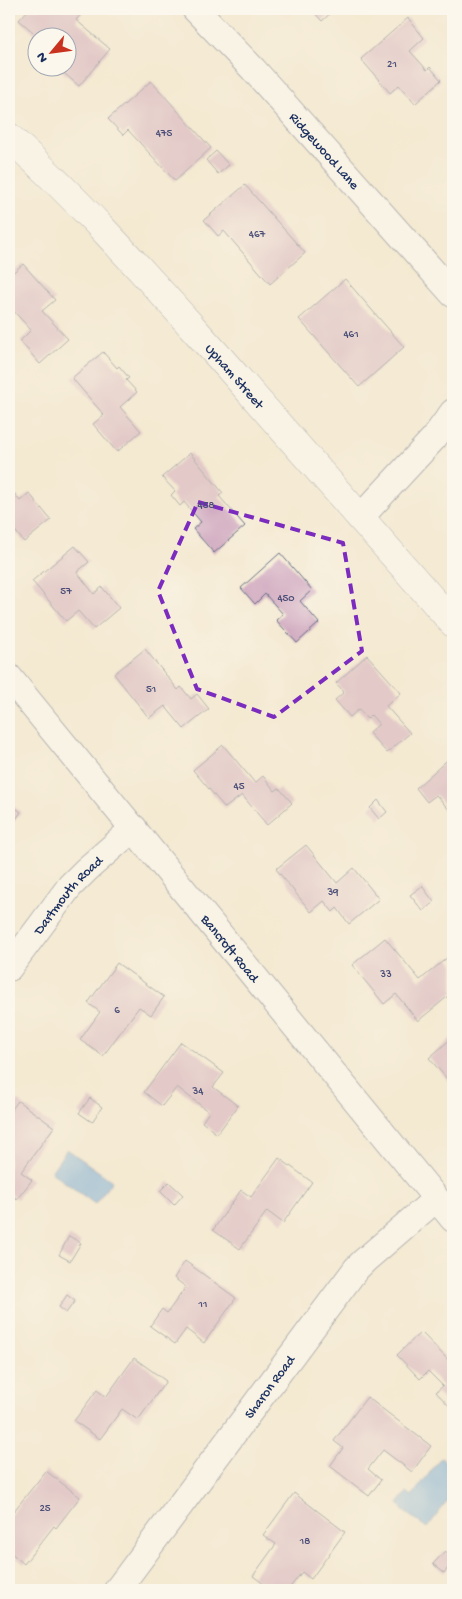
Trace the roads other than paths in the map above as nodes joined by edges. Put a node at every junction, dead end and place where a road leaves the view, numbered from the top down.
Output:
1 (195, 9) edge
2 (9, 137) edge
3 (453, 294) edge
4 (453, 412) edge
5 (360, 518) junction
6 (453, 623) edge
7 (9, 677) edge
8 (134, 828) junction
9 (9, 968) edge
10 (436, 1199) junction
11 (453, 1219) edge
12 (117, 1590) edge

1 - 3 street, Ridgewood Lane
2 - 5 main road, Upham Street
4 - 5 street
5 - 6 main road, Upham Street
7 - 8 street, Bancroft Road
8 - 9 street, Dartmouth Road
8 - 10 street, Bancroft Road
10 - 11 street, Bancroft Road
10 - 12 street, Sharon Road

